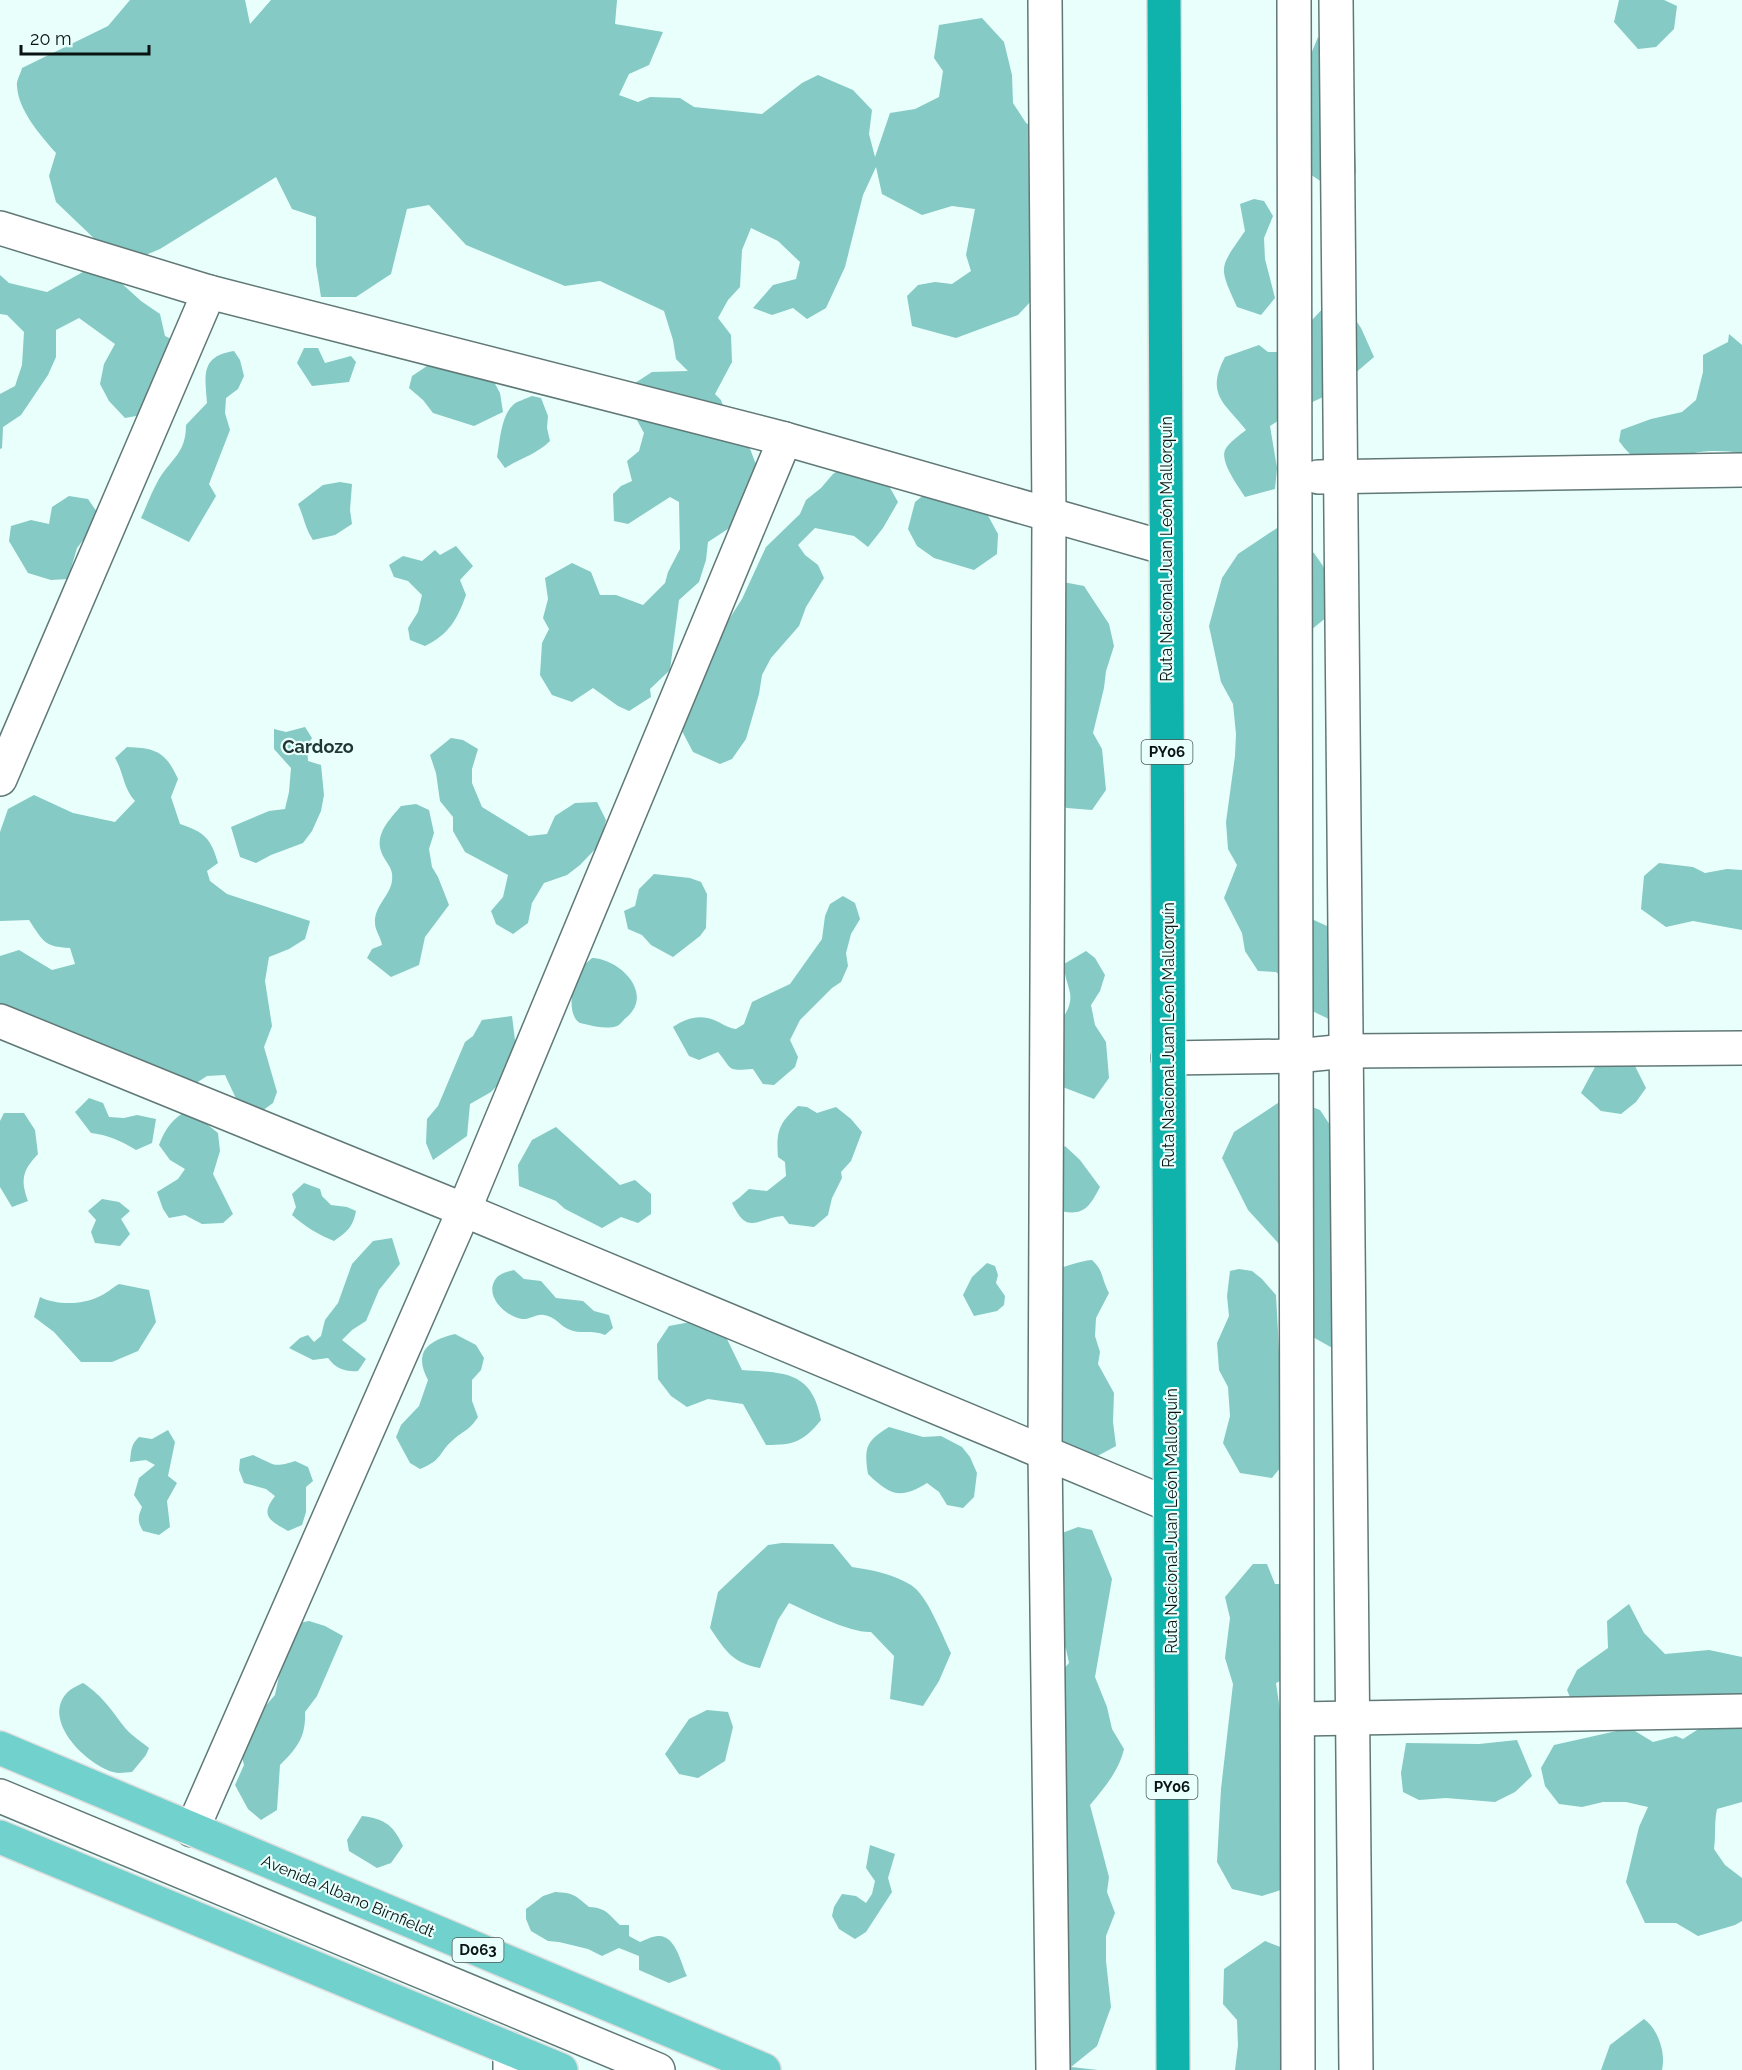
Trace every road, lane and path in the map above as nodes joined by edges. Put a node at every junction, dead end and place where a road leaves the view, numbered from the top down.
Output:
1 (1045, 0) edge
2 (1164, 0) edge
3 (1294, 0) edge
4 (1336, 0) edge
5 (0, 228) edge
6 (209, 292) junction
7 (785, 440) junction
8 (1742, 470) edge
9 (1341, 476) junction
10 (1295, 477) junction
11 (1049, 516) junction
12 (1166, 548) junction
13 (0, 779) edge
14 (0, 1021) edge
15 (1742, 1048) edge
16 (1346, 1051) junction
17 (1296, 1056) junction
18 (1168, 1058) junction
19 (464, 1210) junction
20 (1045, 1453) junction
21 (1170, 1505) junction
22 (1742, 1711) edge
23 (1353, 1718) junction
24 (1298, 1719) junction
25 (0, 1748) edge
26 (0, 1796) edge
27 (192, 1830) junction
28 (0, 1837) edge
29 (510, 2059) edge
30 (561, 2070) edge
31 (658, 2070) edge
32 (764, 2070) edge
33 (1053, 2070) edge
34 (1173, 2070) edge
35 (1298, 2070) edge
36 (1356, 2070) edge

1 - 11 street
2 - 12 highway, Ruta Nacional Juan León Mallorquín / PY06
3 - 10 street
4 - 9 street
5 - 6 street
6 - 7 street
6 - 13 street
7 - 11 street
7 - 19 street
8 - 9 street
9 - 10 street
9 - 16 street
10 - 17 street
11 - 12 street
11 - 20 street
12 - 18 highway, Ruta Nacional Juan León Mallorquín / PY06
14 - 19 street
15 - 16 street
16 - 17 street
16 - 23 street
17 - 18 street
17 - 24 street
18 - 21 highway, Ruta Nacional Juan León Mallorquín / PY06
19 - 20 street
19 - 27 street
20 - 21 street
20 - 33 street
21 - 34 highway, Ruta Nacional Juan León Mallorquín / PY06
22 - 23 street
23 - 24 street
23 - 36 street
24 - 35 street
25 - 27 main road, Avenida Albano Birnfieldt / D063
26 - 31 street
27 - 32 main road, Avenida Albano Birnfieldt / D063
28 - 29 main road
29 - 30 main road

